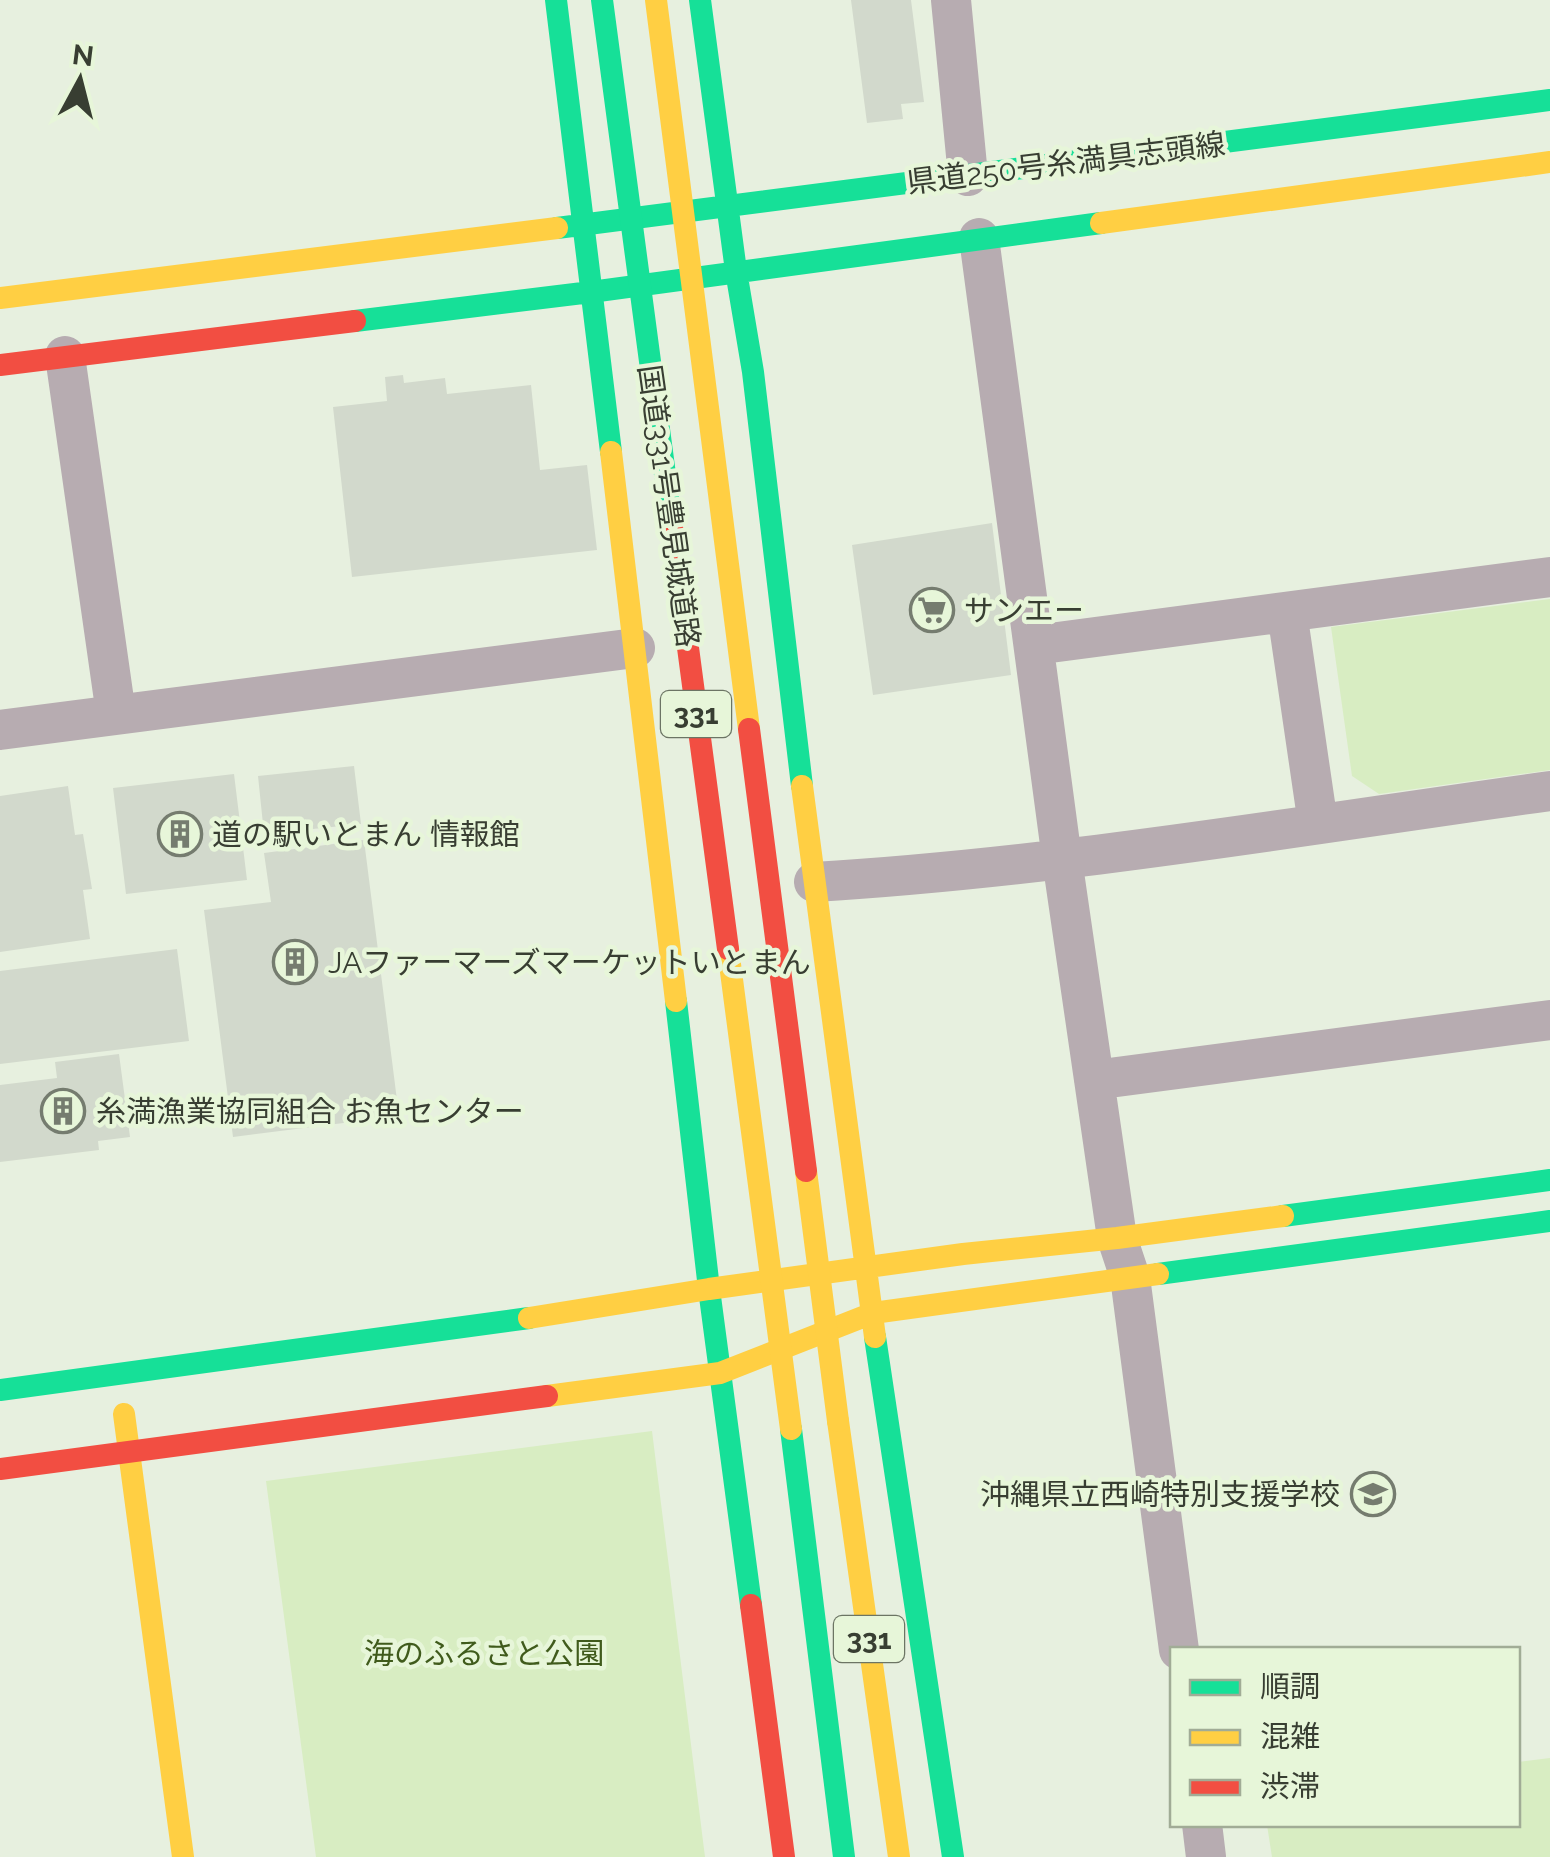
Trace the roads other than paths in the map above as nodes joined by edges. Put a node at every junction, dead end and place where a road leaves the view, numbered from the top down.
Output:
1 (556, 0) edge
2 (602, 0) edge
3 (656, 0) edge
4 (700, 0) edge
5 (950, 0) edge
6 (1550, 100) edge
7 (1550, 162) edge
8 (968, 176) junction
9 (728, 206) junction
10 (582, 225) junction
11 (979, 238) junction
12 (736, 271) junction
13 (591, 292) junction
14 (0, 298) edge
15 (65, 356) junction
16 (0, 365) edge
17 (1550, 577) edge
18 (1287, 612) junction
19 (1035, 645) junction
20 (636, 648) junction
21 (116, 714) junction
22 (0, 730) edge
23 (1550, 792) edge
24 (1318, 824) junction
25 (1062, 859) junction
26 (814, 882) junction
27 (1550, 1020) edge
28 (1094, 1080) junction
29 (1550, 1180) edge
30 (1550, 1221) edge
31 (1117, 1238) junction
32 (866, 1268) junction
33 (1130, 1277) junction
34 (709, 1290) junction
35 (873, 1313) junction
36 (720, 1373) junction
37 (119, 1374) junction
38 (0, 1390) edge
39 (129, 1452) junction
40 (0, 1469) edge
41 (1179, 1647) edge
42 (1202, 1827) edge
43 (183, 1857) edge
44 (784, 1857) edge
45 (844, 1857) edge
46 (899, 1857) edge
47 (954, 1857) edge
48 (1206, 1857) edge

1 - 10 main road, 331
2 - 45 main road, 国道331号豊見城道路 / 331, bridge
3 - 46 main road, 国道331号豊見城道路 / 331, bridge
4 - 9 main road
5 - 8 street
6 - 8 main road, 県道250号糸満具志頭線
7 - 11 main road, 県道250号糸満具志頭線
8 - 9 main road, 県道250号糸満具志頭線
9 - 10 main road, 県道250号糸満具志頭線
9 - 12 main road
10 - 13 main road, 331
10 - 14 main road, 県道250号糸満具志頭線
11 - 12 main road, 県道250号糸満具志頭線
11 - 19 street
12 - 13 main road, 県道250号糸満具志頭線
12 - 26 main road
13 - 15 main road, 県道250号糸満具志頭線
13 - 20 main road, 331
15 - 16 main road, 県道250号糸満具志頭線
15 - 21 street
17 - 18 street
18 - 19 street
18 - 24 street
19 - 25 street
20 - 21 street
20 - 34 main road, 331
21 - 22 street
23 - 24 street
24 - 25 street
25 - 26 street
25 - 28 street
26 - 32 main road
27 - 28 street
28 - 31 street
29 - 31 main road
30 - 33 main road
31 - 32 main road
31 - 33 street
32 - 34 main road
32 - 35 main road
33 - 35 main road
33 - 41 street
34 - 36 main road
34 - 37 main road
35 - 36 main road
35 - 47 main road
36 - 39 main road
36 - 44 main road
37 - 38 main road
37 - 39 main road
39 - 40 main road
39 - 43 main road
42 - 48 street

